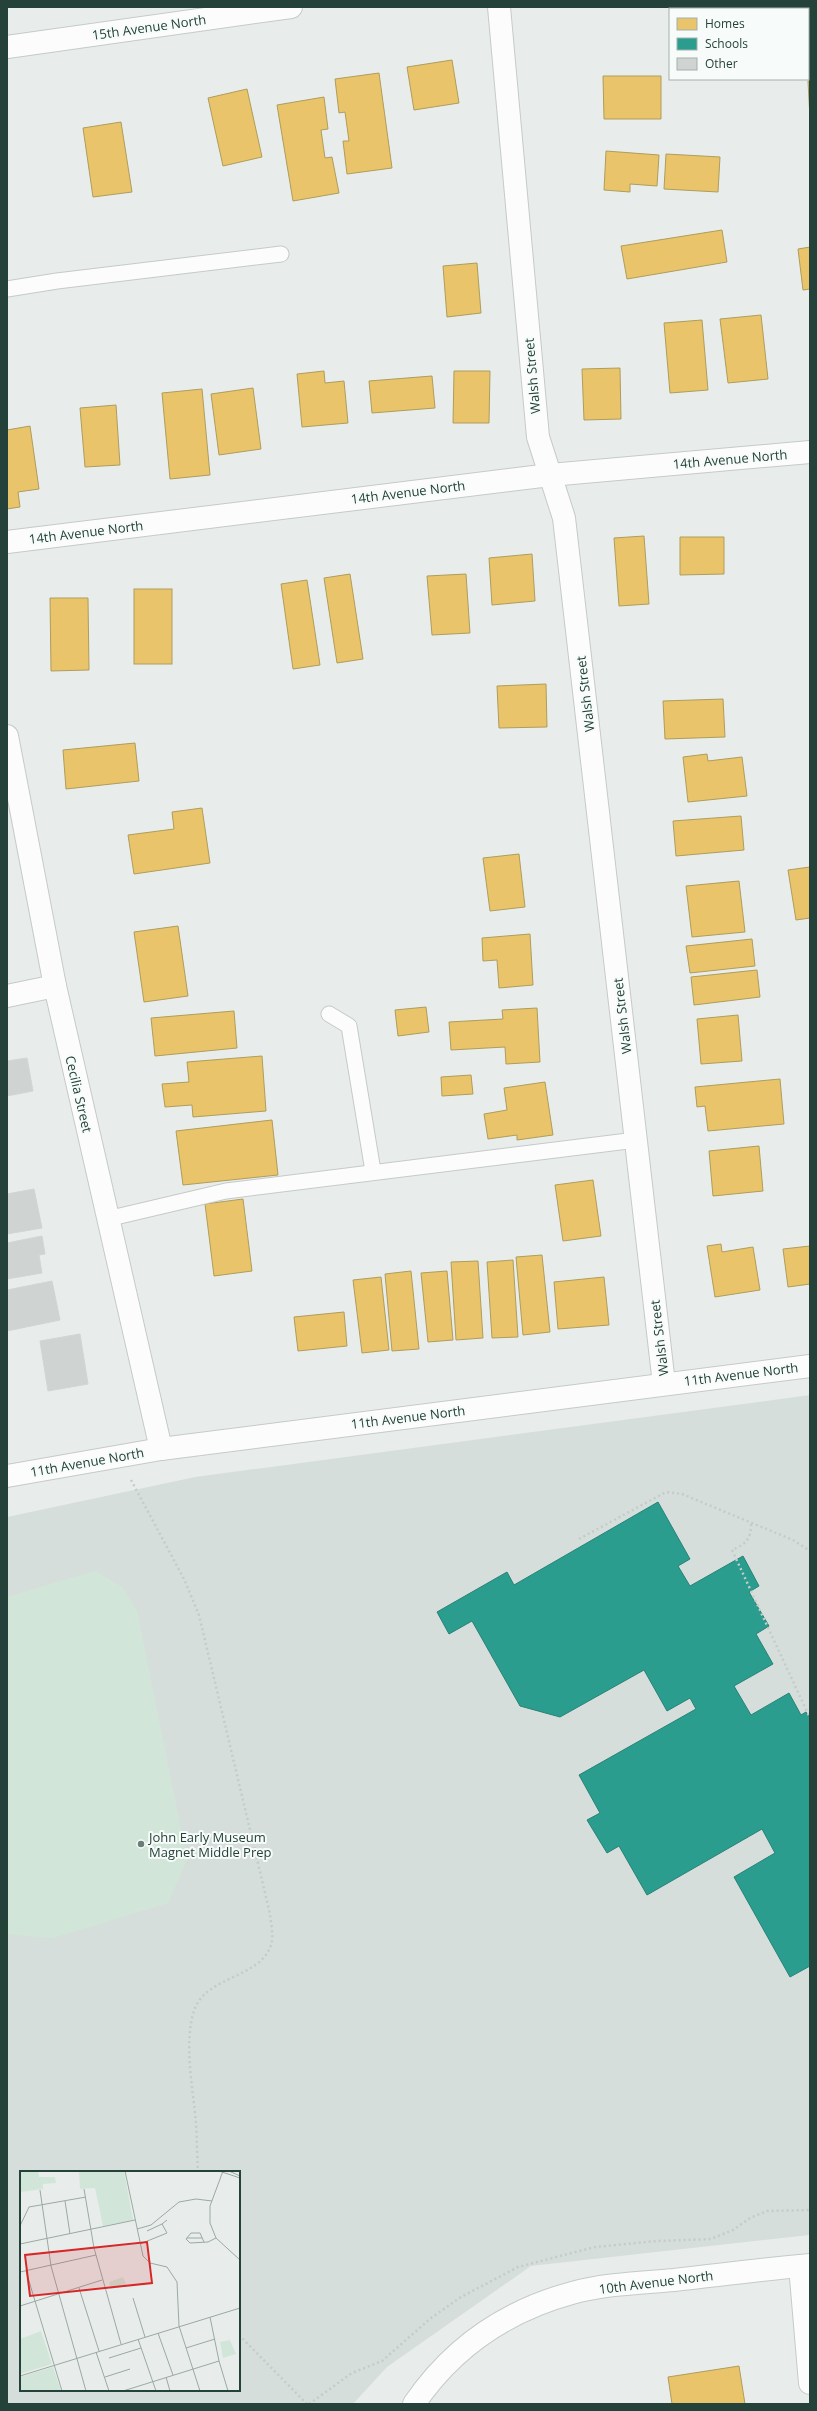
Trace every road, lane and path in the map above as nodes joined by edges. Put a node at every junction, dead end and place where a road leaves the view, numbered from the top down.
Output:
1 (291, 7) edge
2 (499, 7) edge
3 (7, 47) edge
4 (281, 254) dead end
5 (7, 290) edge
6 (810, 452) edge
7 (550, 475) junction
8 (7, 542) edge
9 (7, 736) edge
10 (10, 772) edge
11 (55, 986) junction
12 (7, 996) edge
13 (329, 1014) dead end
14 (636, 1140) junction
15 (373, 1171) junction
16 (107, 1219) junction
17 (810, 1366) edge
18 (664, 1384) junction
19 (161, 1449) junction
20 (118, 1456) junction
21 (7, 1476) edge
22 (751, 1524) junction
23 (579, 1539) dead end
24 (810, 1551) edge
25 (810, 1718) edge
26 (198, 2171) edge
27 (805, 2265) edge
28 (240, 2336) edge
29 (810, 2383) edge
30 (307, 2404) edge
31 (414, 2404) edge

1 - 3 street, 15th Avenue North
2 - 7 street, Walsh Street
4 - 5 lane
6 - 7 street, 14th Avenue North
7 - 8 street, 14th Avenue North
7 - 14 street, Walsh Street
9 - 10 street, Cecilia Street
10 - 11 street, Cecilia Street
11 - 12 street
11 - 16 street, Cecilia Street
13 - 15 lane
14 - 15 lane
14 - 18 street, Walsh Street
15 - 16 lane
16 - 19 street, Cecilia Street
17 - 18 street, 11th Avenue North
18 - 19 street, 11th Avenue North
19 - 20 street, 11th Avenue North
20 - 21 street, 11th Avenue North
20 - 26 path
22 - 23 path
22 - 24 path
22 - 25 path
27 - 29 street
27 - 31 street, 10th Avenue North
28 - 30 path

